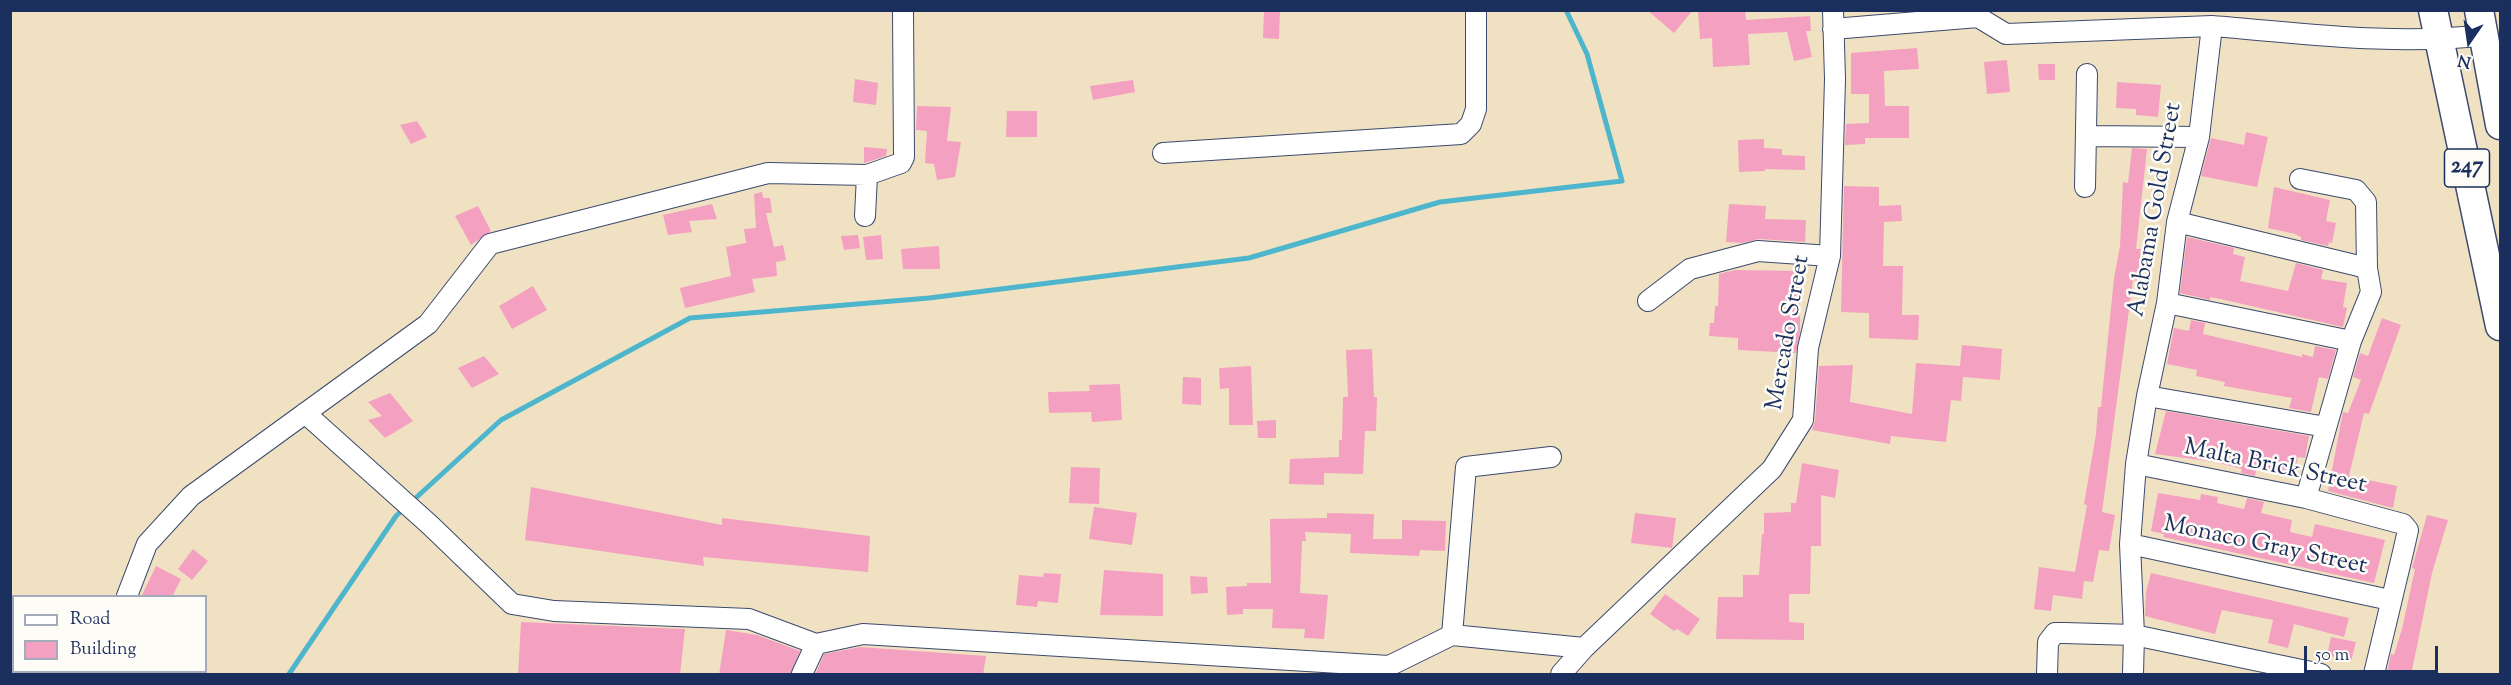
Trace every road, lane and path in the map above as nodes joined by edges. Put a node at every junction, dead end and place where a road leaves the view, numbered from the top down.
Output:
1 (903, 10) edge
2 (1476, 10) edge
3 (2433, 10) edge
4 (1833, 20) edge
5 (2482, 23) edge
6 (2212, 26) junction
7 (2439, 41) junction
8 (2086, 74) dead end
9 (2500, 125) edge
10 (2086, 136) junction
11 (2199, 137) junction
12 (1163, 153) dead end
13 (867, 175) junction
14 (2300, 179) dead end
15 (2085, 187) dead end
16 (865, 216) dead end
17 (2177, 222) junction
18 (1830, 256) junction
19 (2367, 267) junction
20 (1648, 301) dead end
21 (2167, 303) junction
22 (2500, 326) edge
23 (2351, 341) junction
24 (2147, 396) junction
25 (305, 413) junction
26 (2326, 427) junction
27 (1551, 457) dead end
28 (2136, 464) junction
29 (2306, 498) junction
30 (2130, 544) junction
31 (128, 595) edge
32 (2390, 600) junction
33 (1452, 635) junction
34 (2134, 635) junction
35 (816, 644) junction
36 (1584, 648) junction
37 (802, 675) edge
38 (1561, 675) edge
39 (2047, 675) edge
40 (2133, 675) edge
41 (2321, 675) edge
42 (2374, 675) edge

1 - 13 street
2 - 12 street
3 - 7 highway, 247
4 - 6 street
4 - 18 street, Mercado Street
5 - 7 street
5 - 9 highway, 247
6 - 7 street
6 - 11 street, Alabama Gold Street
7 - 22 highway, 247
8 - 10 street
10 - 11 street
10 - 15 street
11 - 17 street, Alabama Gold Street
13 - 16 street
13 - 25 street
14 - 19 street
17 - 19 street
17 - 21 street, Alabama Gold Street
18 - 20 street
18 - 36 street, Mercado Street
19 - 23 street
21 - 23 street
21 - 24 street, Alabama Gold Street
23 - 26 street
24 - 26 street
24 - 28 street, Alabama Gold Street
25 - 31 street
25 - 35 street
26 - 29 street
27 - 33 street
28 - 29 street, Malta Brick Street
28 - 30 street, Alabama Gold Street
29 - 32 street, Malta Brick Street
30 - 32 street, Monaco Gray Street
30 - 34 street, Alabama Gold Street
32 - 42 street
33 - 35 street
33 - 36 street
34 - 39 street
34 - 40 street, Alabama Gold Street
34 - 41 street
35 - 37 street
36 - 38 street, Mercado Street

